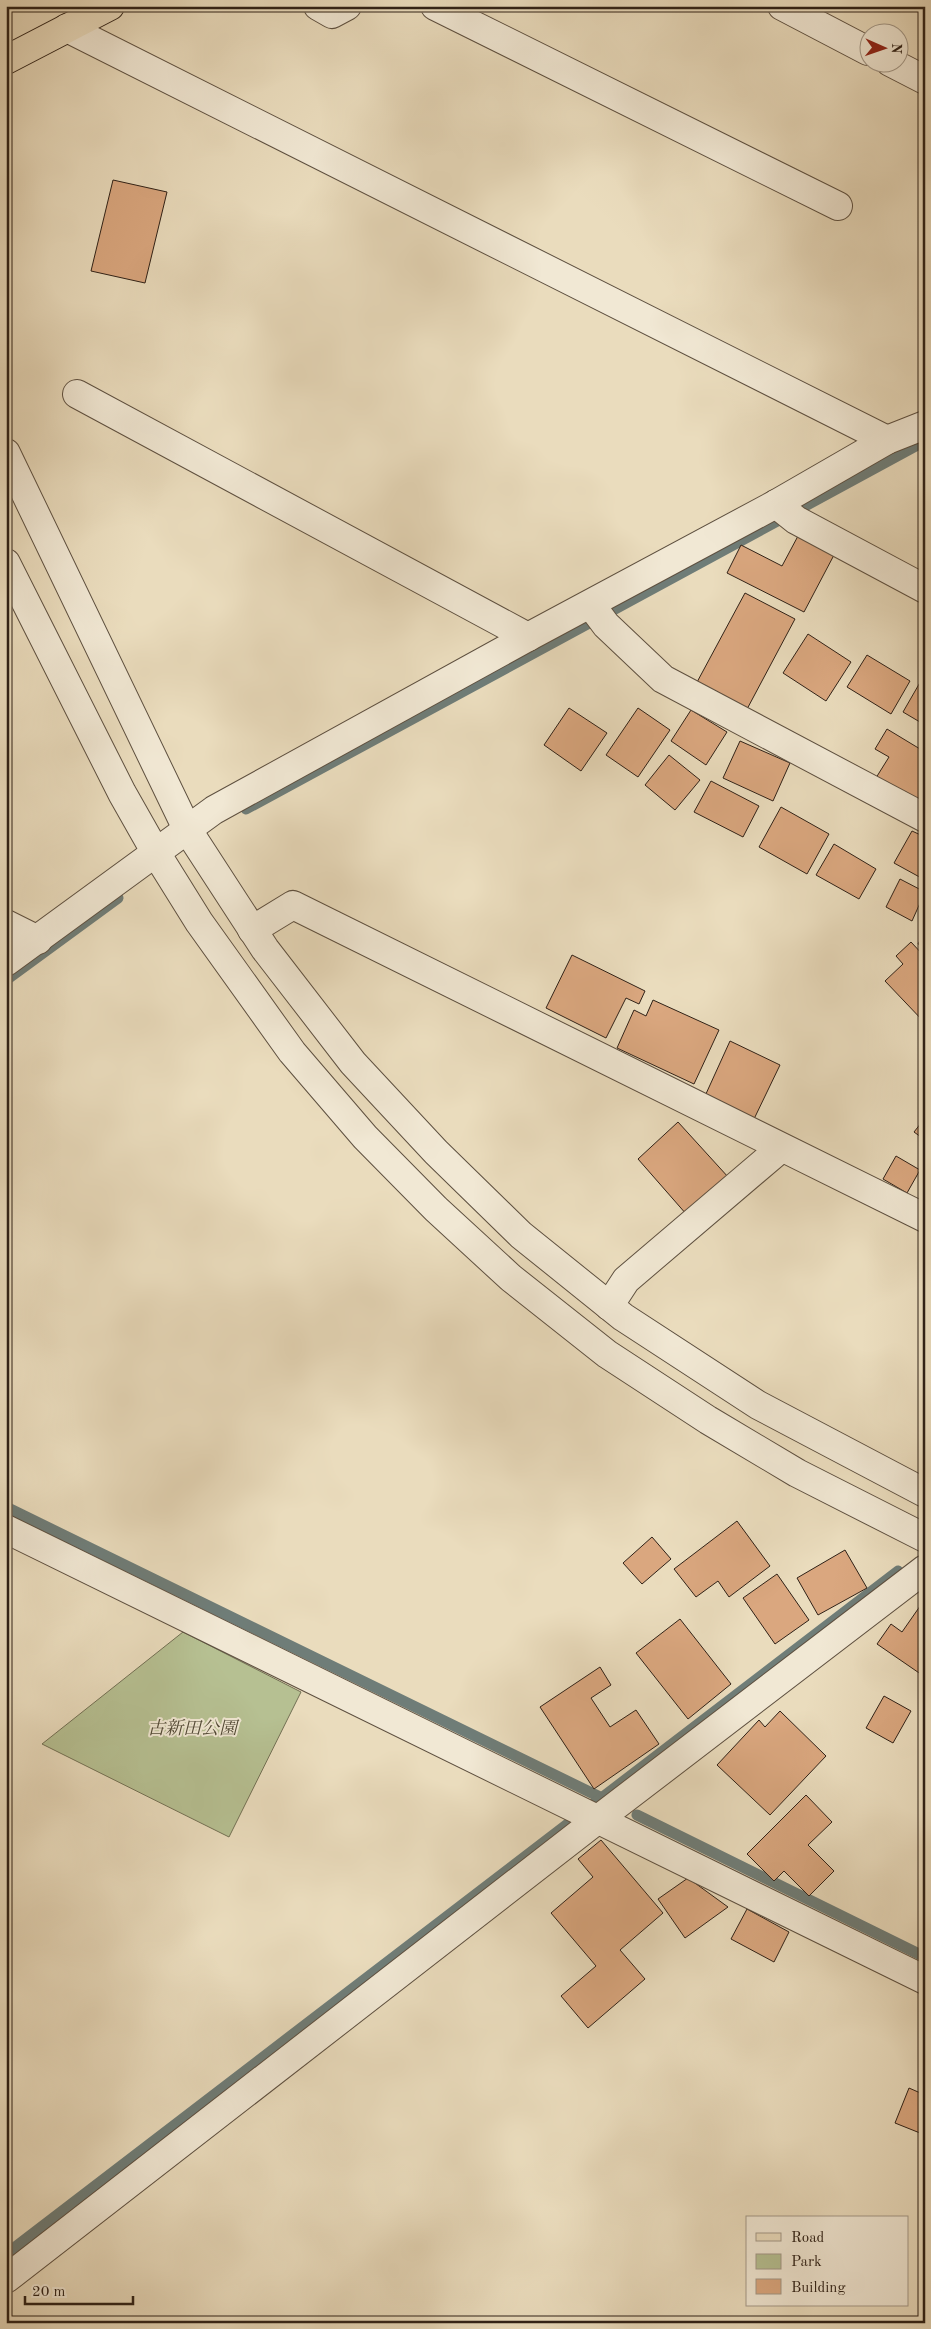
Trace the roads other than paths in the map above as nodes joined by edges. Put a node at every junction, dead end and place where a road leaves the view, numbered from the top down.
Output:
1 (110, 6) edge
2 (318, 6) edge
3 (347, 6) edge
4 (435, 6) edge
5 (782, 6) edge
6 (67, 28) junction
7 (858, 46) edge
8 (6, 60) edge
9 (908, 71) edge
10 (925, 80) edge
11 (838, 206) dead end
12 (77, 394) dead end
13 (921, 433) edge
14 (887, 440) junction
15 (6, 453) edge
16 (785, 511) junction
17 (6, 563) edge
18 (925, 589) edge
19 (598, 614) junction
20 (528, 637) junction
21 (925, 818) edge
22 (187, 829) junction
23 (156, 853) junction
24 (6, 924) edge
25 (252, 930) junction
26 (38, 940) junction
27 (6, 962) edge
28 (782, 1148) junction
29 (925, 1218) edge
30 (609, 1306) junction
31 (925, 1493) edge
32 (6, 1529) edge
33 (925, 1538) edge
34 (925, 1569) edge
35 (587, 1815) junction
36 (925, 1980) edge
37 (6, 2279) edge

1 - 6 main road
2 - 3 street
4 - 11 street
5 - 7 street
6 - 8 main road
6 - 14 street
9 - 10 street
12 - 20 street
13 - 14 street
14 - 16 street
15 - 22 street
16 - 18 street
16 - 19 street
17 - 23 street
19 - 20 street
19 - 21 street
20 - 22 street
22 - 23 street
22 - 25 street
23 - 26 street
23 - 33 street
24 - 26 street
25 - 28 street
25 - 30 street
26 - 27 street
28 - 29 street
28 - 30 street
30 - 31 street
32 - 35 street
34 - 35 street
35 - 36 street
35 - 37 street

